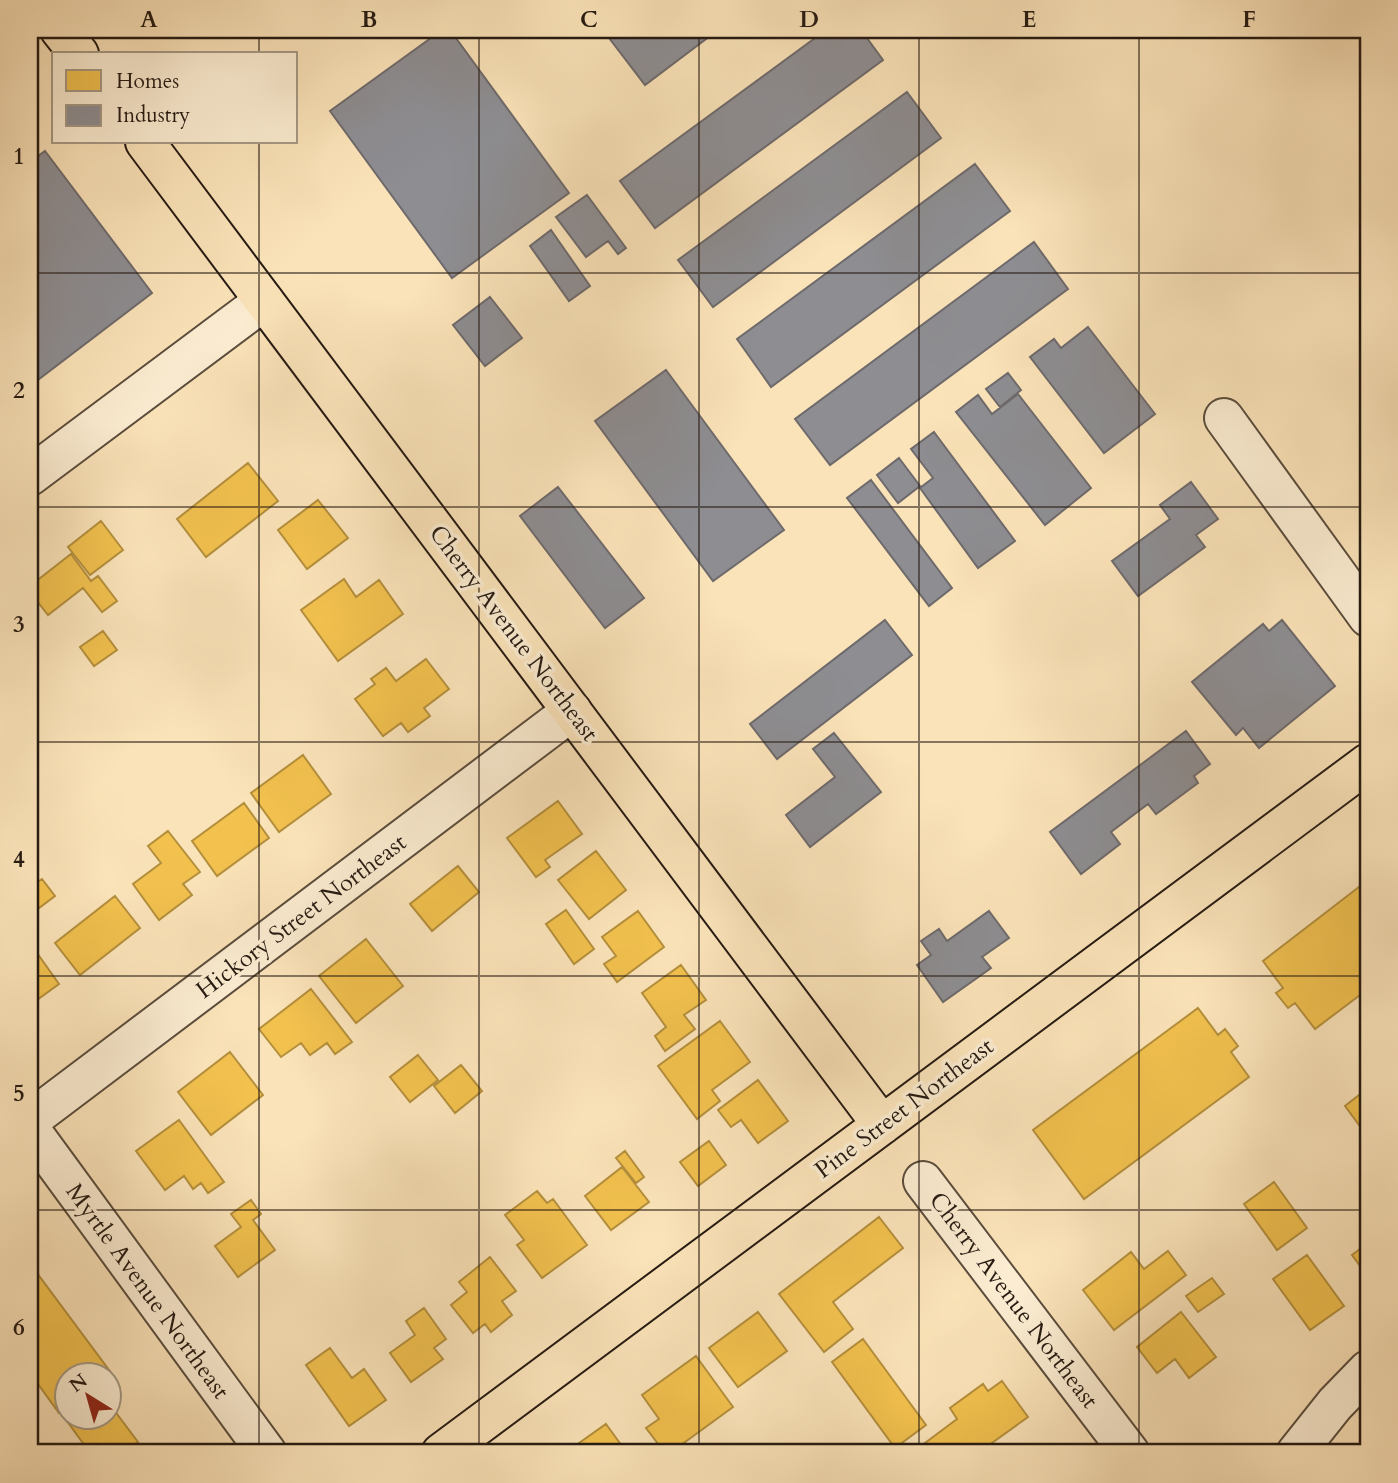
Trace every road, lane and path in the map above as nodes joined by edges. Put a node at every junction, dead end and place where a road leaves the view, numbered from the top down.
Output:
1 (61, 30) edge
2 (78, 52) edge
3 (146, 144) edge
4 (264, 301) junction
5 (1224, 418) dead end
6 (30, 475) edge
7 (1368, 617) edge
8 (572, 711) junction
9 (1368, 763) edge
10 (30, 1120) edge
11 (882, 1125) junction
12 (30, 1129) edge
13 (923, 1181) dead end
14 (1368, 1370) edge
15 (267, 1453) edge
16 (441, 1453) edge
17 (1130, 1453) edge
18 (1296, 1453) edge

1 - 2 main road
3 - 4 main road, Cherry Avenue Northeast
4 - 6 street
4 - 8 main road, Cherry Avenue Northeast
5 - 7 street
8 - 10 street, Hickory Street Northeast
8 - 11 main road, Cherry Avenue Northeast
9 - 11 main road, Pine Street Northeast
11 - 16 main road, Pine Street Northeast
12 - 15 street, Myrtle Avenue Northeast
13 - 17 street, Cherry Avenue Northeast
14 - 18 street

